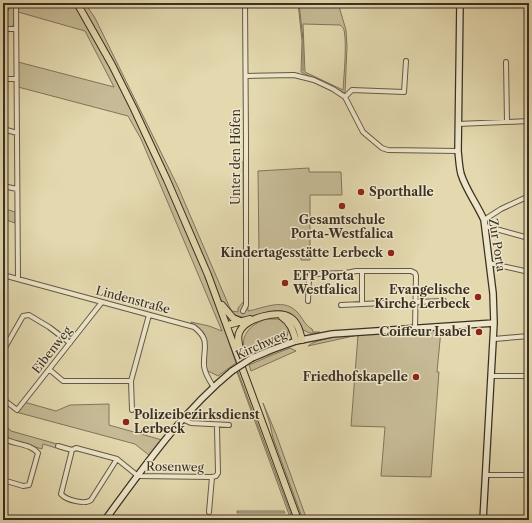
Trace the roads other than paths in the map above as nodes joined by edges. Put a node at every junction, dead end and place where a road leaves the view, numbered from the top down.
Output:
1 (9, 3) edge
2 (16, 3) edge
3 (77, 3) edge
4 (245, 3) edge
5 (460, 3) edge
6 (481, 4) edge
7 (3, 14) edge
8 (3, 27) edge
9 (16, 29) junction
10 (406, 61) dead end
11 (506, 62) dead end
12 (246, 76) junction
13 (3, 79) edge
14 (16, 79) junction
15 (345, 97) junction
16 (529, 121) edge
17 (507, 122) junction
18 (458, 124) junction
19 (3, 129) edge
20 (17, 133) junction
21 (458, 151) junction
22 (3, 186) edge
23 (17, 189) junction
24 (529, 196) edge
25 (484, 223) junction
26 (529, 237) edge
27 (490, 263) junction
28 (362, 271) junction
29 (529, 272) edge
30 (3, 275) edge
31 (18, 279) junction
32 (308, 301) dead end
33 (444, 301) dead end
34 (102, 302) junction
35 (416, 302) junction
36 (220, 303) junction
37 (384, 303) dead end
38 (341, 304) dead end
39 (362, 304) junction
40 (244, 311) dead end
41 (275, 314) junction
42 (149, 315) junction
43 (243, 322) junction
44 (494, 323) junction
45 (229, 328) junction
46 (415, 329) junction
47 (529, 336) edge
48 (494, 339) junction
49 (302, 340) junction
50 (296, 341) junction
51 (70, 343) junction
52 (3, 351) edge
53 (243, 367) junction
54 (50, 370) junction
55 (492, 376) junction
56 (529, 376) edge
57 (131, 381) junction
58 (213, 386) junction
59 (3, 399) edge
60 (132, 410) dead end
61 (182, 419) junction
62 (229, 425) dead end
63 (217, 428) dead end
64 (3, 438) edge
65 (58, 446) dead end
66 (72, 450) junction
67 (117, 459) junction
68 (486, 475) junction
69 (529, 475) edge
70 (138, 476) junction
71 (212, 477) junction
72 (3, 480) edge
73 (209, 512) dead end
74 (3, 516) edge
75 (15, 520) edge
76 (105, 520) edge
77 (298, 520) edge
78 (483, 520) edge

1 - 7 street
2 - 9 street
3 - 36 main road
4 - 12 street, Unter den Höfen
5 - 6 street
5 - 18 main road, Zur Porta
8 - 9 street
9 - 14 street
10 - 15 street
11 - 17 street
12 - 15 street
12 - 40 street, Unter den Höfen
13 - 14 street
14 - 20 street
15 - 21 street
16 - 17 street
17 - 18 street
18 - 21 main road, Zur Porta
19 - 20 street
20 - 23 street
21 - 25 main road, Zur Porta
22 - 23 street
23 - 31 street
24 - 25 street
25 - 26 street
25 - 27 main road, Zur Porta
27 - 29 street
27 - 44 main road, Zur Porta
28 - 32 street
28 - 35 street
28 - 39 street
30 - 31 street, Lindenstraße
31 - 34 street, Lindenstraße
33 - 35 street
34 - 42 street, Lindenstraße
34 - 51 street, Eibenweg
35 - 46 street
36 - 43 main road
36 - 45 main road
37 - 39 street
38 - 39 street
41 - 43 main road
41 - 49 main road
41 - 50 main road
42 - 57 street
42 - 58 street, Lindenstraße
43 - 45 main road
43 - 53 main road
44 - 46 main road, Kirchweg
44 - 48 main road, Zur Porta
45 - 53 main road
46 - 49 main road, Kirchweg
47 - 48 street
48 - 55 main road, Zur Porta
49 - 50 main road, Kirchweg
50 - 58 main road, Kirchweg, bridge
51 - 52 street
51 - 54 street, Eibenweg
53 - 77 main road
54 - 57 street
54 - 59 street, Eibenweg
55 - 56 street
55 - 68 main road, Zur Porta
57 - 60 street
58 - 61 main road, Kirchweg
61 - 62 street
61 - 70 main road, Kirchweg
63 - 71 street, Rosenweg
64 - 72 street
65 - 66 street
66 - 67 street
66 - 67 street
67 - 70 street
68 - 69 street
68 - 78 main road, Zur Porta
70 - 71 street, Rosenweg
70 - 76 main road, Kirchweg
71 - 73 street, Rosenweg
74 - 75 street

